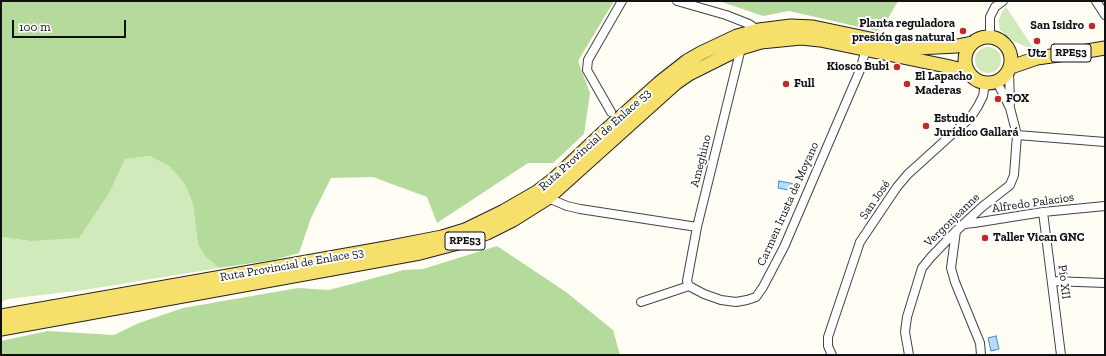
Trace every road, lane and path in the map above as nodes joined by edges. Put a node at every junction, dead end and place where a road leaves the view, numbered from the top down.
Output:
1 (622, 1) edge
2 (1003, 1) edge
3 (1096, 1) edge
4 (680, 2) edge
5 (1105, 15) edge
6 (759, 30) junction
7 (990, 37) junction
8 (769, 42) junction
9 (972, 43) junction
10 (871, 47) junction
11 (1008, 47) junction
12 (741, 48) junction
13 (1105, 48) edge
14 (1037, 58) junction
15 (1010, 69) junction
16 (969, 73) junction
17 (991, 83) junction
18 (1010, 108) junction
19 (611, 112) dead end
20 (1018, 135) junction
21 (1105, 142) edge
22 (548, 198) junction
23 (1105, 206) edge
24 (1043, 212) junction
25 (964, 224) junction
26 (697, 227) junction
27 (956, 231) junction
28 (1052, 281) junction
29 (1105, 283) edge
30 (688, 284) junction
31 (641, 302) dead end
32 (1, 316) edge
33 (1, 329) edge
34 (832, 355) edge
35 (909, 355) edge
36 (980, 355) edge
37 (1061, 355) edge

1 - 19 street
2 - 7 street
3 - 5 street
4 - 6 street
6 - 8 street
6 - 10 main road, Ruta Provincial de Enlace 53 / RPE53
6 - 32 main road, Ruta Provincial de Enlace 53 / RPE53
7 - 9 main road, RPE53
7 - 11 main road, RPE53
8 - 10 main road, Ruta Provincial de Enlace 53 / RPE53
8 - 12 main road, Ruta Provincial de Enlace 53 / RPE53
9 - 10 main road, Ruta Provincial de Enlace 53 / RPE53
9 - 16 main road
10 - 16 main road, Ruta Provincial de Enlace 53 / RPE53
10 - 30 street, Carmen Irusta de Moyano
11 - 14 main road, RPE53
11 - 15 main road
12 - 22 main road, Ruta Provincial de Enlace 53 / RPE53
12 - 26 street, Ameghino
13 - 14 main road, RPE53
14 - 15 main road, RPE53
15 - 17 main road, RPE53
15 - 18 street, Vergonjeanne
16 - 17 main road, RPE53
17 - 18 street, Vergonjeanne
17 - 34 street, San José
18 - 20 street, Vergonjeanne
20 - 21 street
20 - 25 street, Vergonjeanne
22 - 26 street
22 - 33 main road, Ruta Provincial de Enlace 53 / RPE53
23 - 24 street, Alfredo Palacios
24 - 25 street, Alfredo Palacios
24 - 28 street, Pío XII
25 - 27 street, Vergonjeanne
26 - 30 street, Ameghino
27 - 35 street, Vergonjeanne
27 - 36 street
28 - 29 street
28 - 37 street, Pío XII
30 - 31 street

